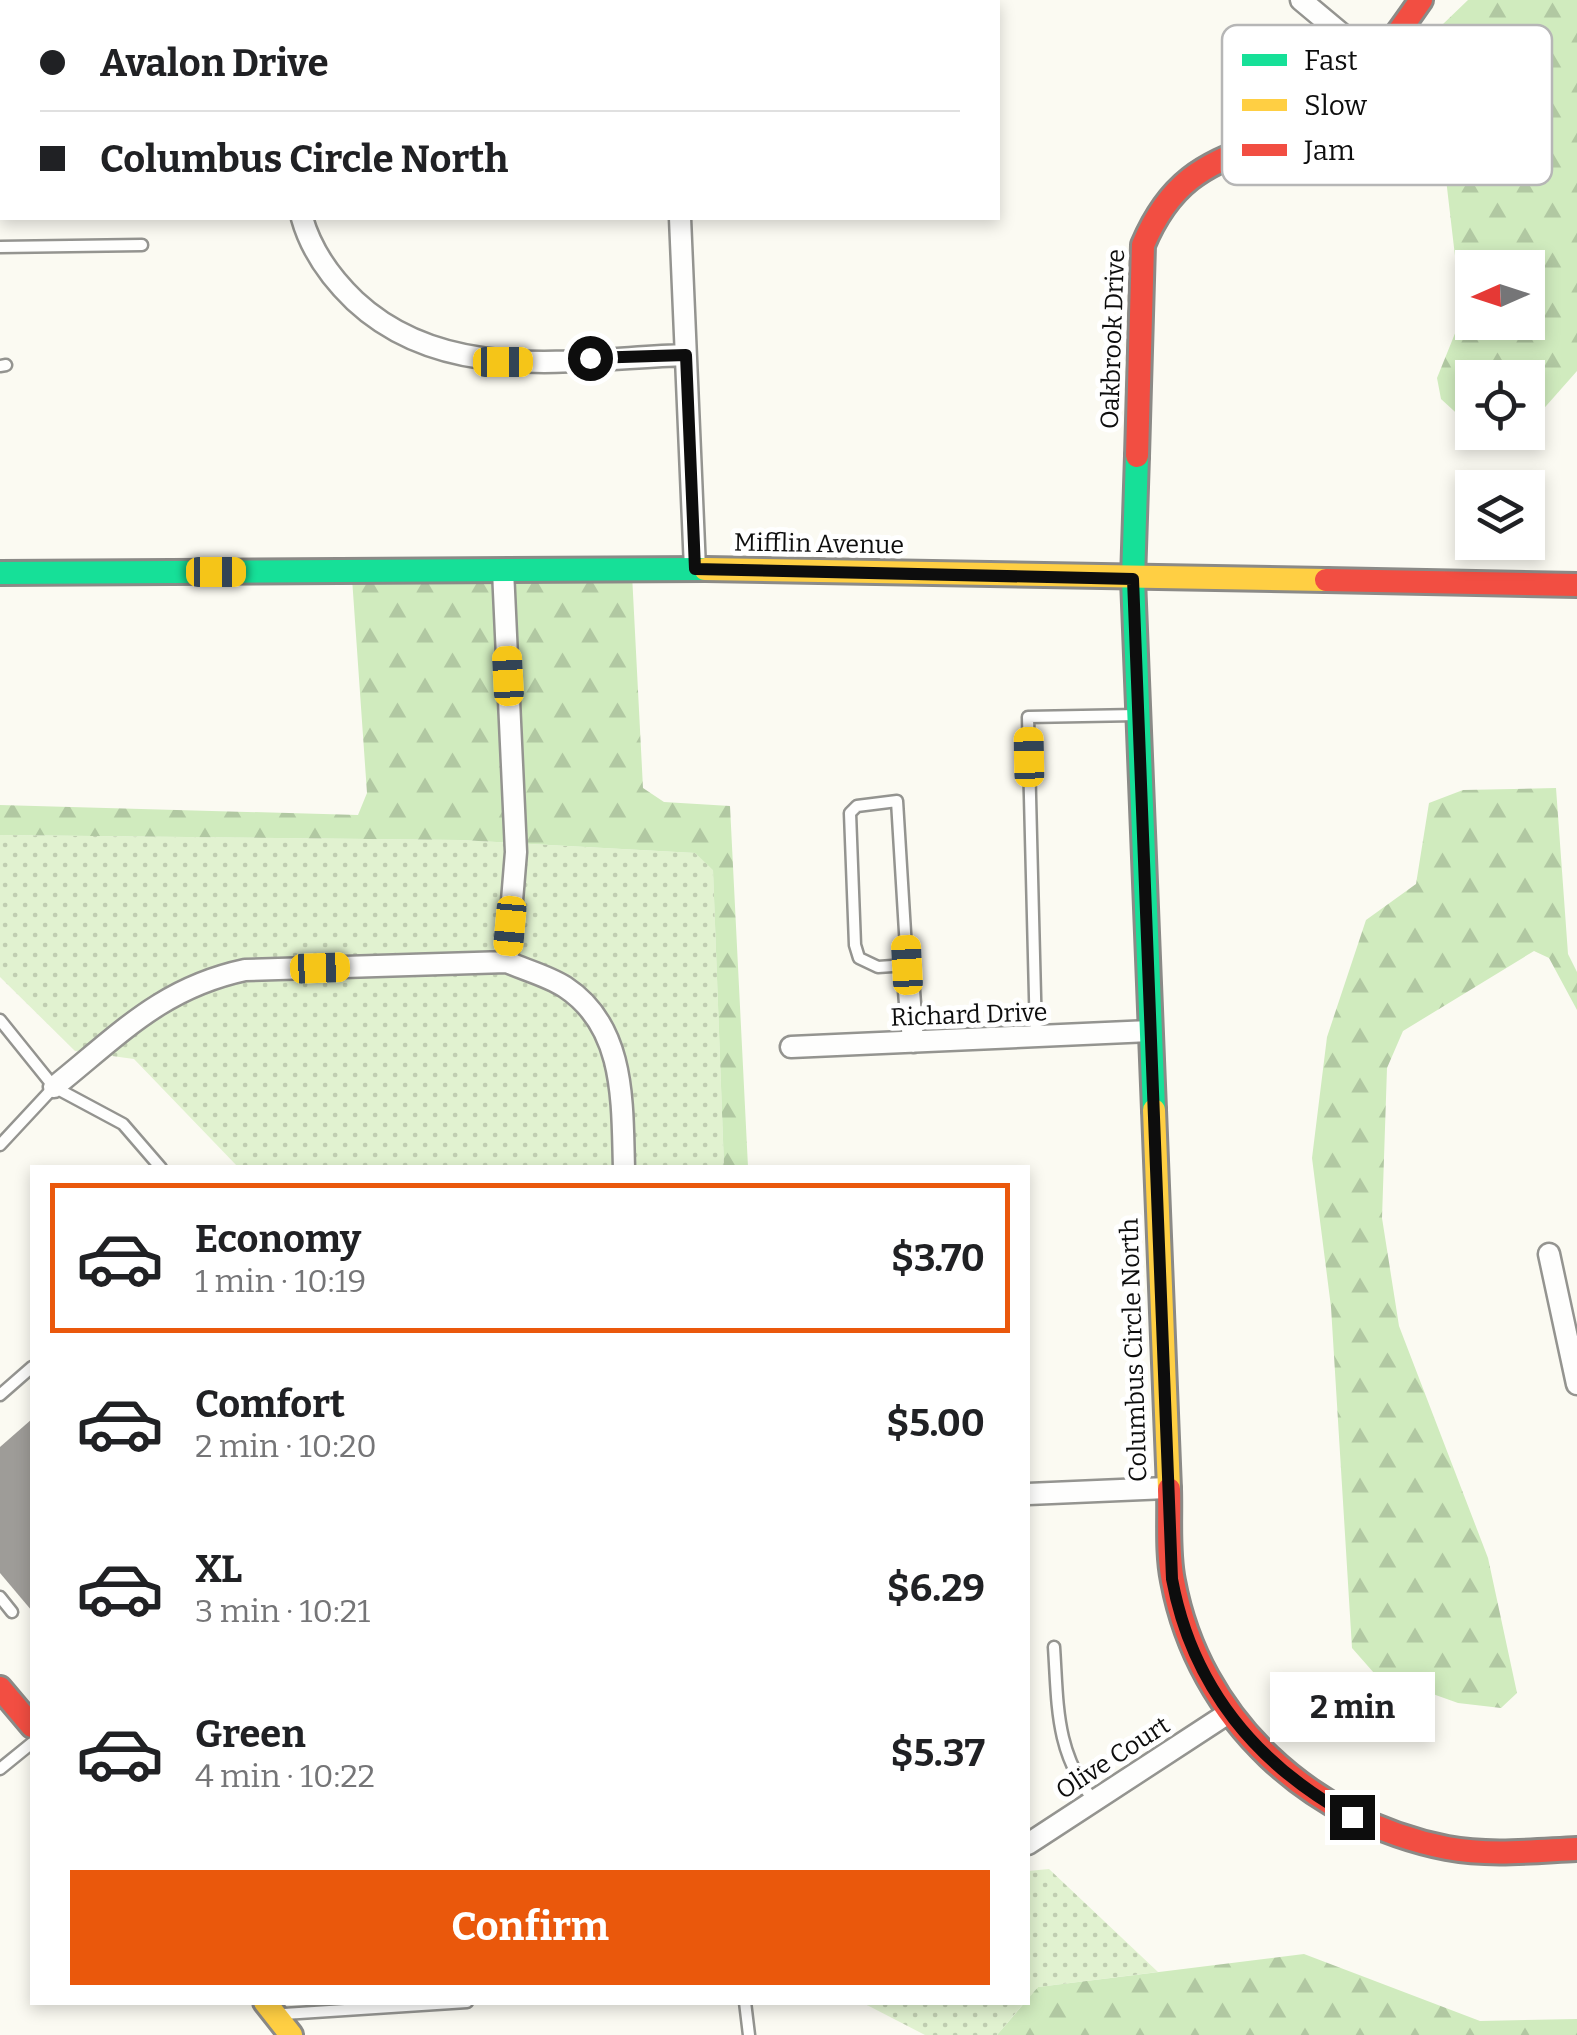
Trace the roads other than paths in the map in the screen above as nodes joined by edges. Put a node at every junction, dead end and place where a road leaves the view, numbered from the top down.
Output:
1 (1301, 0) edge
2 (1420, 0) edge
3 (1331, 25) edge
4 (1401, 25) edge
5 (1222, 158) edge
6 (303, 220) edge
7 (680, 220) edge
8 (142, 245) dead end
9 (0, 247) edge
10 (686, 355) junction
11 (695, 569) junction
12 (503, 570) junction
13 (0, 573) edge
14 (1133, 579) junction
15 (1577, 585) edge
16 (1138, 714) junction
17 (507, 962) junction
18 (907, 965) junction
19 (0, 1020) edge
20 (1150, 1031) junction
21 (1036, 1037) junction
22 (912, 1042) junction
23 (791, 1046) dead end
24 (54, 1087) junction
25 (0, 1145) edge
26 (158, 1165) edge
27 (624, 1165) edge
28 (1549, 1254) dead end
29 (30, 1369) edge
30 (1577, 1384) edge
31 (0, 1395) edge
32 (1167, 1488) junction
33 (1030, 1494) edge
34 (0, 1597) edge
35 (12, 1612) dead end
36 (1054, 1646) dead end
37 (15, 1696) edge
38 (1226, 1714) junction
39 (30, 1722) edge
40 (30, 1745) edge
41 (0, 1769) edge
42 (1094, 1800) junction
43 (1030, 1843) edge
44 (1577, 1849) edge
45 (369, 2005) edge
46 (744, 2005) edge
47 (270, 2008) edge
48 (292, 2035) edge
49 (749, 2035) edge

1 - 3 street
2 - 4 street, Oakbrook Drive
5 - 14 street, Oakbrook Drive
6 - 10 street
7 - 10 street
8 - 9 lane
10 - 11 street
11 - 12 street, Mifflin Avenue
11 - 14 street, Mifflin Avenue
12 - 13 street, Mifflin Avenue
12 - 17 street
14 - 15 street, Mifflin Avenue
14 - 16 street, Columbus Circle North
16 - 20 street, Columbus Circle North
16 - 21 lane
17 - 24 street
17 - 27 street
18 - 18 lane
18 - 22 street
19 - 24 lane
20 - 21 street, Richard Drive
20 - 32 street, Columbus Circle North
21 - 22 street, Richard Drive
22 - 23 street, Richard Drive
24 - 25 lane
24 - 26 lane
28 - 30 street
29 - 31 lane
32 - 33 street
32 - 38 street, Columbus Circle North
34 - 35 lane
36 - 42 lane
37 - 39 street
38 - 42 street, Olive Court
38 - 44 street, Columbus Circle North
40 - 41 lane
42 - 43 street, Olive Court
45 - 47 lane
46 - 49 lane
47 - 48 street

